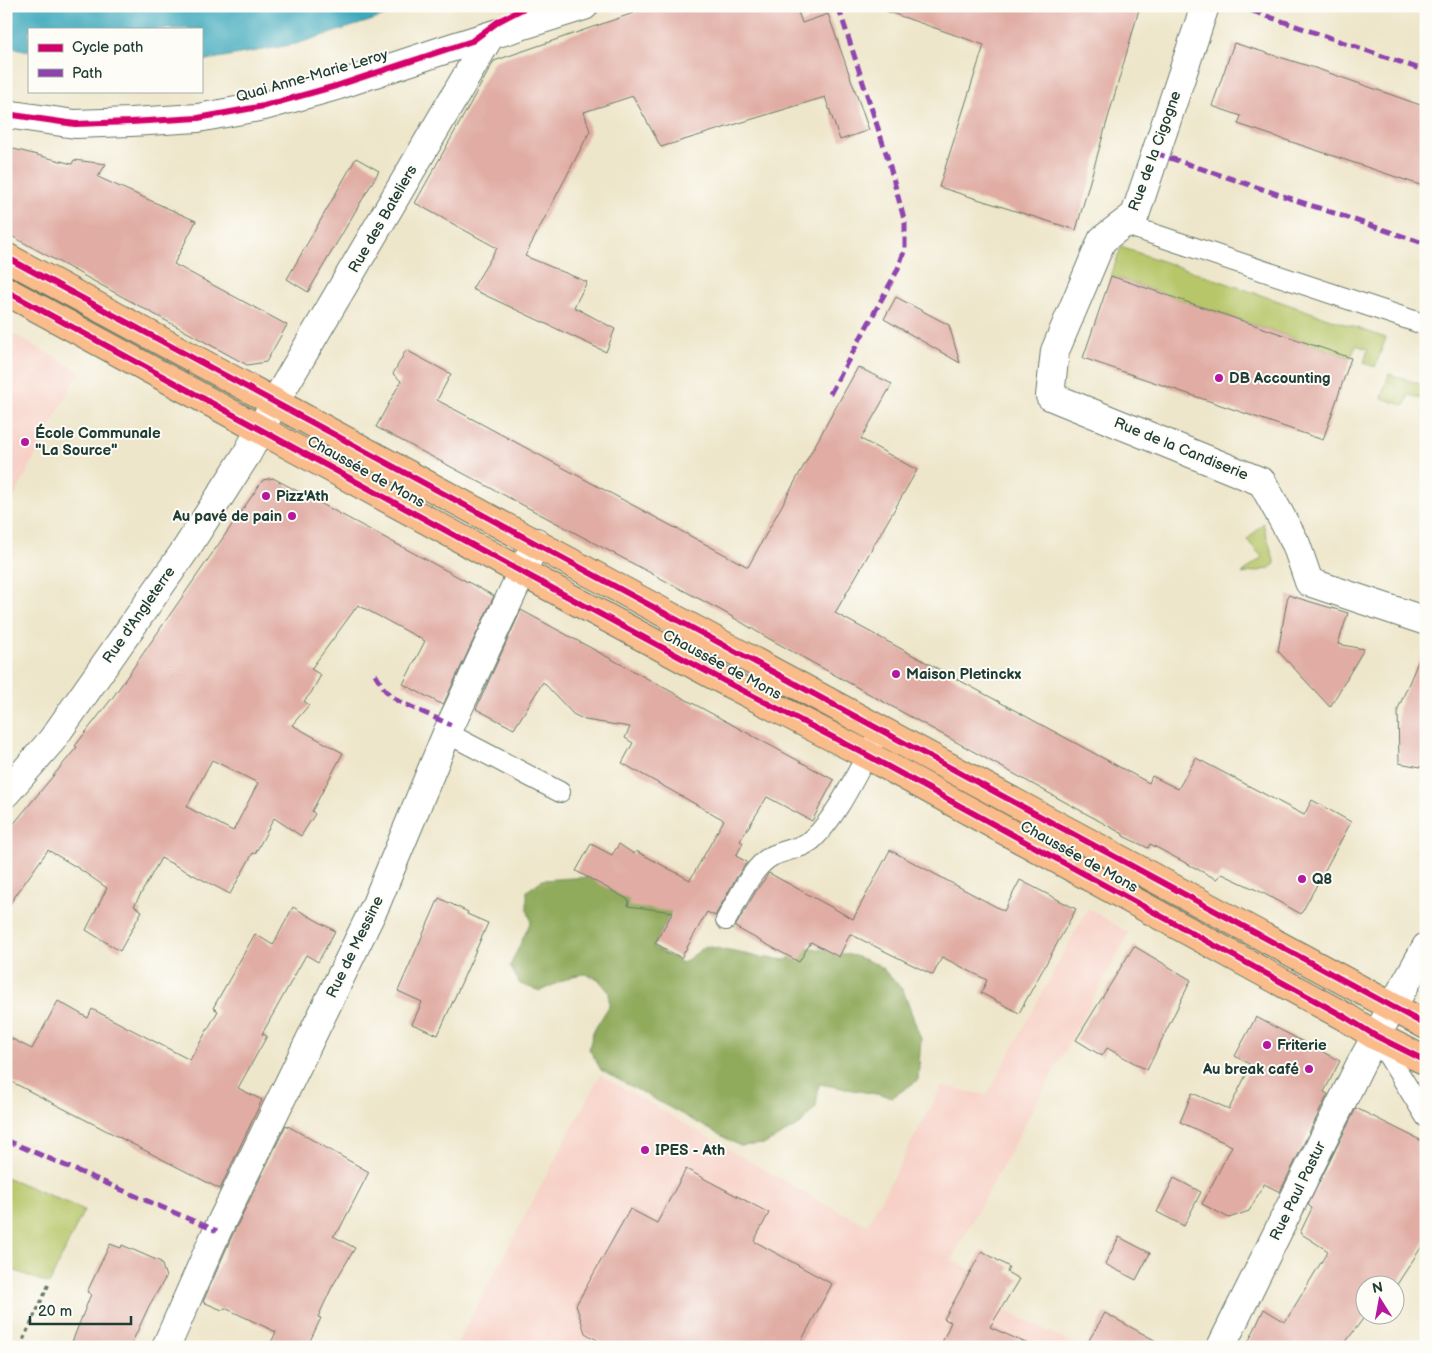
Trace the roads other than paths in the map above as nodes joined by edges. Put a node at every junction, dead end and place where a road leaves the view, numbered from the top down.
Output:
1 (584, 6) edge
2 (1205, 6) edge
3 (481, 38) junction
4 (6, 114) edge
5 (1123, 224) junction
6 (6, 257) edge
7 (6, 291) edge
8 (1426, 325) edge
9 (1050, 396) joint
10 (276, 402) junction
11 (260, 429) junction
12 (536, 542) junction
13 (522, 572) junction
14 (1426, 622) edge
15 (881, 729) junction
16 (447, 734) junction
17 (866, 755) junction
18 (560, 792) dead end
19 (6, 793) edge
20 (726, 920) dead end
21 (1426, 947) edge
22 (1392, 1008) junction
23 (1426, 1025) edge
24 (1376, 1036) junction
25 (1426, 1061) edge
26 (1426, 1118) edge
27 (166, 1347) edge
28 (1221, 1347) edge

1 - 3 street, Quai Anne-Marie Leroy
2 - 5 street, Rue de la Cigogne
3 - 4 street, Quai Anne-Marie Leroy
3 - 10 street, Rue des Bateliers
5 - 8 lane
5 - 9 street, Rue de la Cigogne
6 - 10 main road, Chaussée de Mons
7 - 11 main road, Chaussée de Mons
9 - 14 street, Rue de la Candiserie
10 - 11 street
10 - 12 main road, Chaussée de Mons
11 - 13 main road, Chaussée de Mons
11 - 19 street, Rue d'Angleterre
12 - 13 street, Rue de Messine
12 - 15 main road, Chaussée de Mons
13 - 16 street, Rue de Messine
13 - 17 main road, Chaussée de Mons
15 - 17 lane
15 - 22 main road, Chaussée de Mons
16 - 18 lane
16 - 27 street, Rue de Messine
17 - 20 lane
17 - 24 main road, Chaussée de Mons
21 - 22 street, Rue Paul Pastur
22 - 23 main road, Chaussée de Mons
22 - 24 street, Rue Paul Pastur
24 - 25 main road, Chaussée de Mons
24 - 26 lane
24 - 28 street, Rue Paul Pastur

